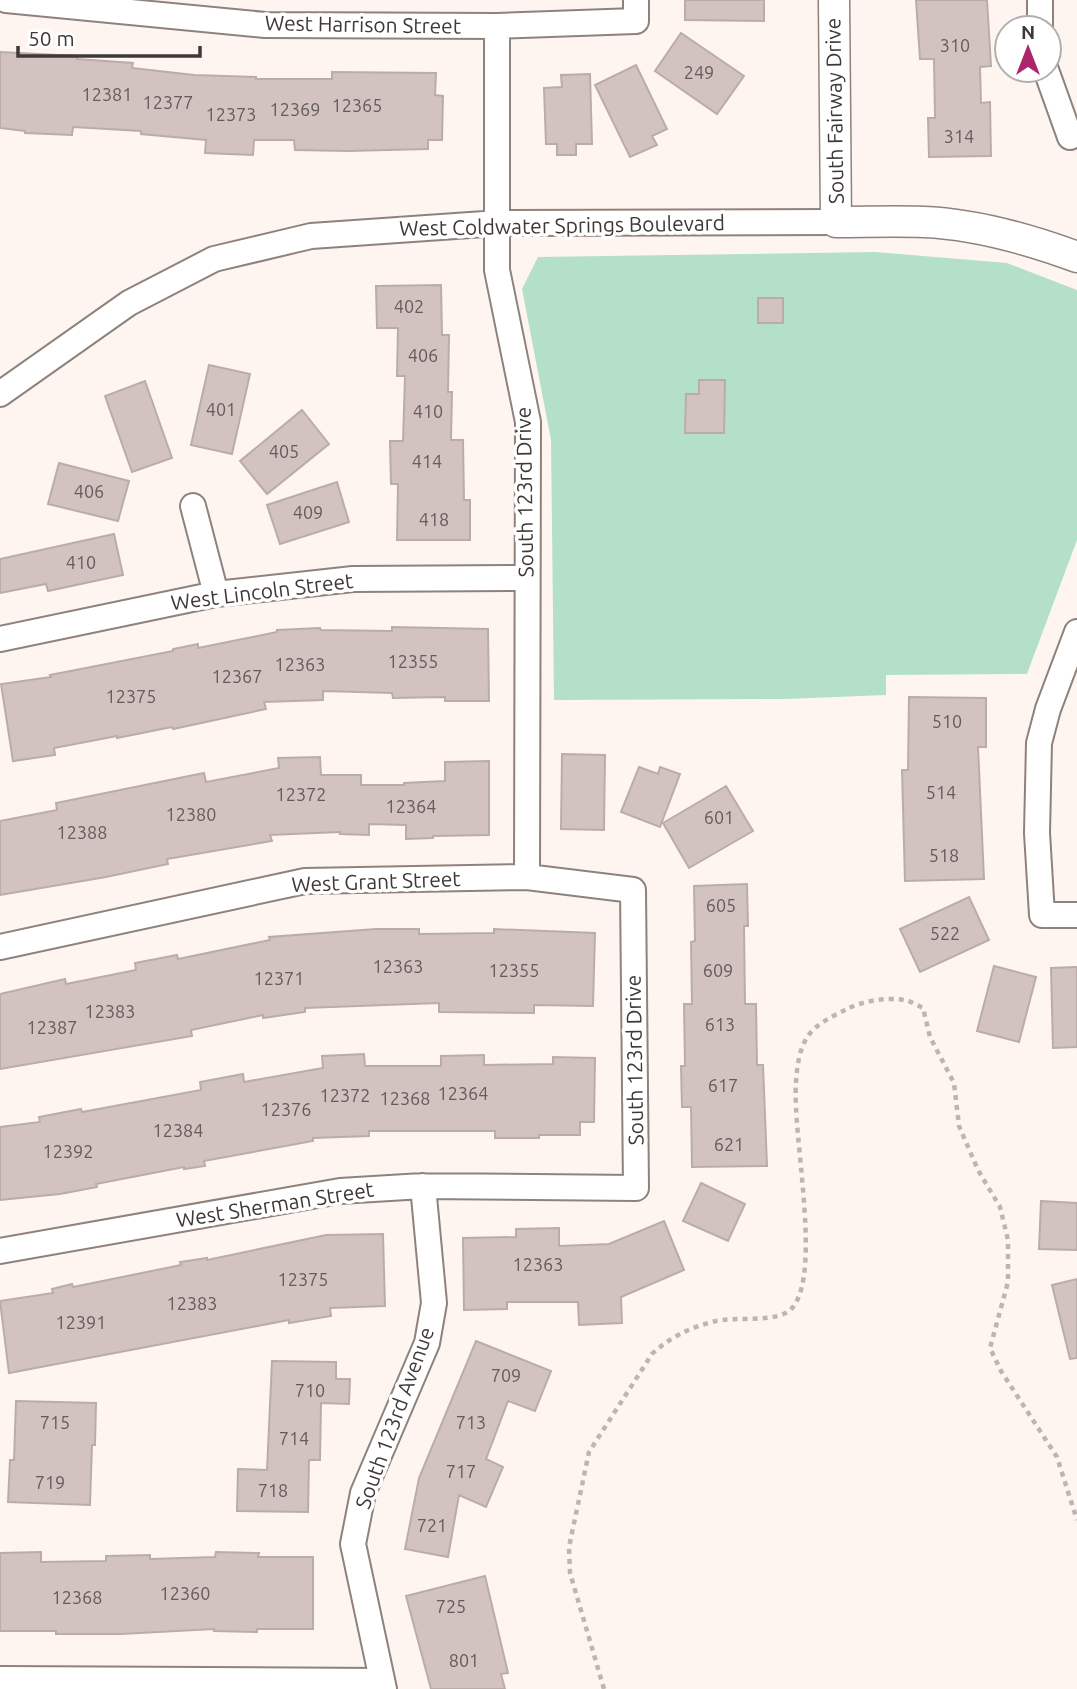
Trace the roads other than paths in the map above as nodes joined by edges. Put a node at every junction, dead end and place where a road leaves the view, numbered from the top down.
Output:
1 (6, 0) edge
2 (834, 0) edge
3 (636, 10) edge
4 (497, 26) junction
5 (1051, 84) edge
6 (1070, 137) dead end
7 (836, 222) junction
8 (499, 223) junction
9 (1077, 257) edge
10 (0, 394) edge
11 (193, 506) dead end
12 (527, 578) junction
13 (216, 594) junction
14 (1077, 632) edge
15 (0, 639) edge
16 (527, 877) junction
17 (633, 890) joint
18 (1077, 915) edge
19 (0, 947) edge
20 (423, 1186) junction
21 (636, 1188) joint
22 (0, 1251) edge
23 (0, 1679) edge
24 (383, 1685) edge

1 - 4 street, West Harrison Street
2 - 7 street, South Fairway Drive
3 - 4 street, West Harrison Street
4 - 8 street, South 123rd Drive
5 - 6 street
7 - 8 street, West Coldwater Springs Boulevard
7 - 9 street, West Coldwater Springs Boulevard
8 - 10 street, West Coldwater Springs Boulevard
8 - 12 street, South 123rd Drive
11 - 13 street
12 - 13 street, West Lincoln Street
12 - 16 street, South 123rd Drive
13 - 15 street, West Lincoln Street
14 - 18 street
16 - 17 street, West Grant Street
16 - 19 street, West Grant Street
17 - 21 street, South 123rd Drive
20 - 21 street, West Sherman Street
20 - 22 street, West Sherman Street
20 - 24 street, South 123rd Avenue
23 - 24 street

